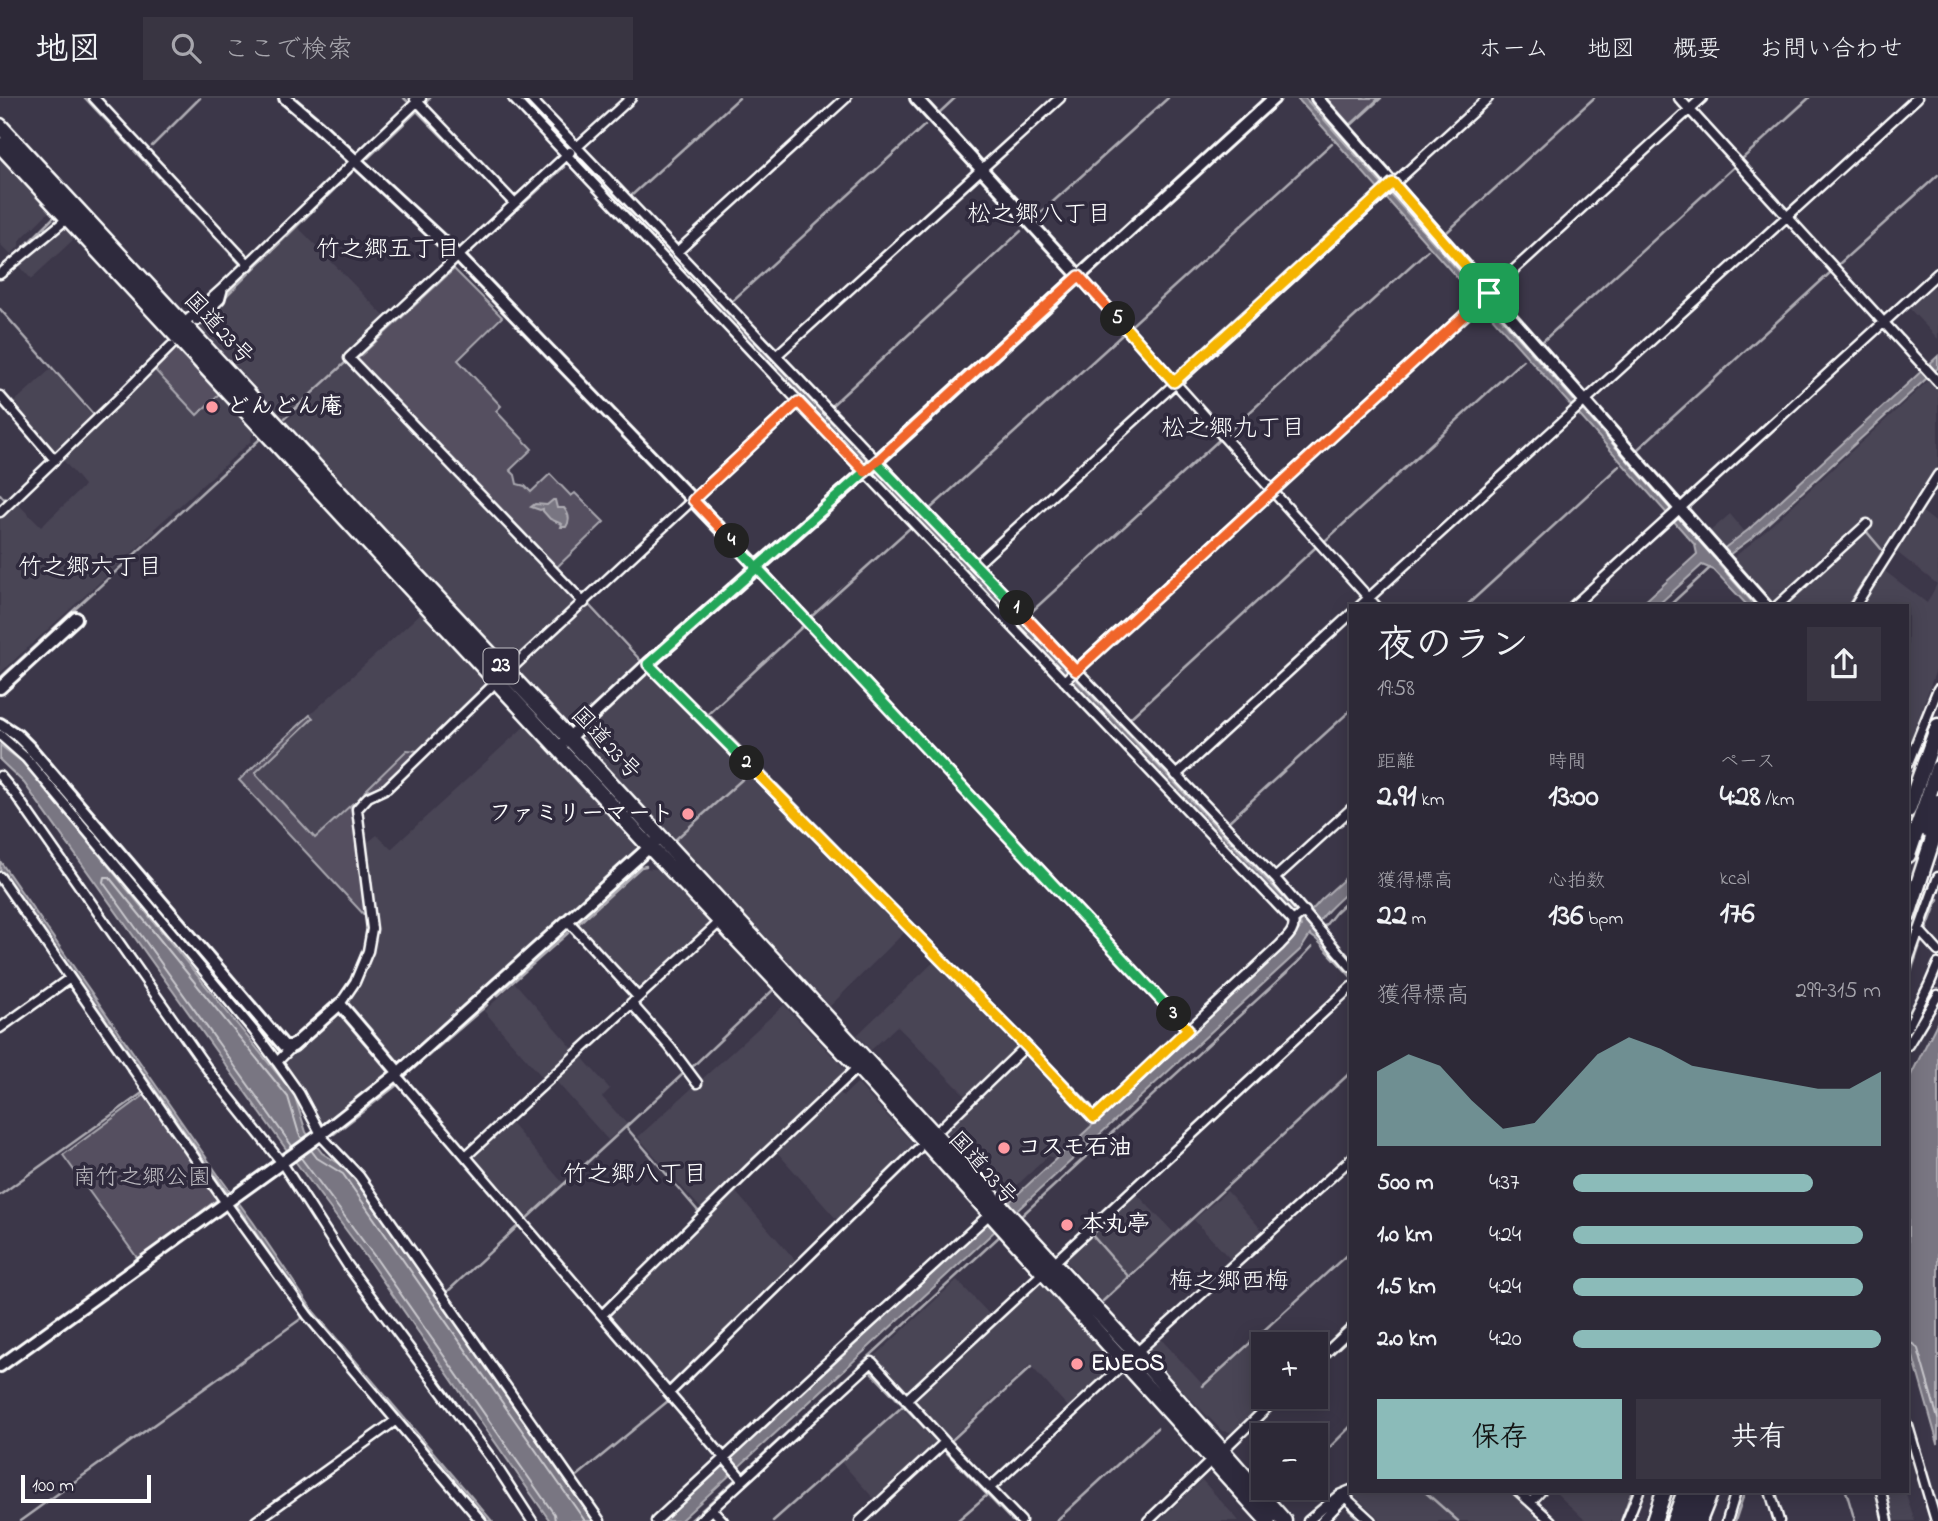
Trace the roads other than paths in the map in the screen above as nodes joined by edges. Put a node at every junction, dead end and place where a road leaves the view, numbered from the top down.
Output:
1 (93, 98) edge
2 (285, 98) edge
3 (513, 98) edge
4 (530, 98) edge
5 (631, 98) edge
6 (846, 98) edge
7 (916, 98) edge
8 (1060, 98) edge
9 (1274, 98) edge
10 (1317, 98) edge
11 (1489, 98) edge
12 (1679, 98) edge
13 (1702, 98) edge
14 (1917, 98) edge
15 (417, 99) edge
16 (1690, 110) junction
17 (0, 126) edge
18 (0, 145) edge
19 (576, 147) junction
20 (566, 155) junction
21 (356, 162) junction
22 (981, 169) junction
23 (1388, 189) junction
24 (514, 203) junction
25 (1787, 217) junction
26 (68, 218) junction
27 (677, 252) junction
28 (458, 256) junction
29 (249, 265) junction
30 (1938, 273) edge
31 (0, 274) edge
32 (1079, 276) junction
33 (223, 288) junction
34 (1487, 295) junction
35 (1884, 322) junction
36 (190, 323) junction
37 (171, 346) dead end
38 (777, 355) junction
39 (1935, 379) edge
40 (1174, 382) junction
41 (0, 396) edge
42 (798, 402) junction
43 (1580, 406) junction
44 (55, 460) junction
45 (876, 462) junction
46 (865, 472) junction
47 (1938, 475) edge
48 (1272, 490) junction
49 (693, 500) junction
50 (0, 512) edge
51 (1675, 512) junction
52 (1867, 524) dead end
53 (976, 565) junction
54 (757, 567) junction
55 (1369, 597) junction
56 (584, 603) junction
57 (1362, 604) edge
58 (1374, 604) edge
59 (1575, 604) edge
60 (1764, 604) edge
61 (1779, 604) edge
62 (1856, 604) edge
63 (1349, 616) edge
64 (76, 618) dead end
65 (648, 664) junction
66 (514, 666) dead end
67 (1076, 671) junction
68 (1064, 681) junction
69 (0, 688) edge
70 (490, 688) dead end
71 (1938, 689) edge
72 (0, 724) edge
73 (1938, 726) edge
74 (0, 735) edge
75 (564, 743) junction
76 (1909, 750) edge
77 (1934, 763) edge
78 (1176, 775) junction
79 (0, 776) edge
80 (1938, 802) edge
81 (1909, 808) edge
82 (1349, 811) edge
83 (1937, 833) edge
84 (655, 842) junction
85 (1909, 851) edge
86 (0, 877) edge
87 (1938, 877) edge
88 (1275, 878) junction
89 (1909, 888) edge
90 (1305, 912) junction
91 (1909, 912) edge
92 (1293, 920) junction
93 (568, 921) junction
94 (721, 921) junction
95 (1919, 930) junction
96 (1938, 951) edge
97 (1909, 958) edge
98 (1938, 964) edge
99 (1349, 965) edge
100 (70, 978) junction
101 (1349, 988) edge
102 (1938, 995) edge
103 (634, 1000) junction
104 (340, 1004) junction
105 (1909, 1025) edge
106 (0, 1028) edge
107 (1188, 1029) junction
108 (1909, 1043) edge
109 (293, 1046) junction
110 (1026, 1046) junction
111 (278, 1062) junction
112 (858, 1067) junction
113 (398, 1074) junction
114 (697, 1083) dead end
115 (942, 1127) dead end
116 (319, 1135) junction
117 (918, 1149) dead end
118 (466, 1156) junction
119 (285, 1160) junction
120 (1349, 1161) edge
121 (232, 1199) junction
122 (995, 1211) junction
123 (1049, 1268) junction
124 (603, 1315) junction
125 (1349, 1331) edge
126 (1328, 1351) edge
127 (1131, 1357) junction
128 (0, 1366) edge
129 (669, 1393) junction
130 (906, 1400) junction
131 (1266, 1409) edge
132 (395, 1421) junction
133 (1909, 1429) edge
134 (945, 1442) junction
135 (1218, 1455) junction
136 (725, 1459) junction
137 (740, 1476) junction
138 (990, 1488) junction
139 (1349, 1493) edge
140 (1520, 1493) edge
141 (1539, 1493) edge
142 (1638, 1493) edge
143 (1663, 1493) edge
144 (1674, 1493) edge
145 (1684, 1493) edge
146 (1697, 1493) edge
147 (1708, 1493) edge
148 (1735, 1493) edge
149 (1771, 1493) edge
150 (1881, 1493) edge
151 (1531, 1502) junction
152 (712, 1509) junction
153 (1265, 1516) edge
154 (256, 1521) edge
155 (481, 1521) edge
156 (533, 1521) edge
157 (600, 1521) edge
158 (656, 1521) edge
159 (699, 1521) edge
160 (723, 1521) edge
161 (860, 1521) edge
162 (1021, 1521) edge
163 (1148, 1521) edge
164 (1284, 1521) edge
165 (1294, 1521) edge
166 (1308, 1521) edge
167 (1322, 1521) edge
168 (1371, 1521) edge
169 (1552, 1521) edge
170 (1627, 1521) edge
171 (1654, 1521) edge
172 (1665, 1521) edge
173 (1674, 1521) edge
174 (1688, 1521) edge
175 (1698, 1521) edge
176 (1727, 1521) edge
177 (1779, 1521) edge
178 (1888, 1521) edge
179 (1937, 1521) edge

1 - 29 street
2 - 21 street
3 - 20 street
4 - 19 street
5 - 19 street
6 - 27 street
7 - 22 street
8 - 22 street
9 - 32 street
10 - 23 street
11 - 23 street
12 - 16 street
13 - 16 street
14 - 25 street
15 - 21 street
15 - 24 street
16 - 25 street
16 - 34 street
17 - 36 highway, 国道23号 / 23
18 - 26 highway, 国道23号 / 23
19 - 20 street
19 - 27 street
20 - 24 street
20 - 42 street
21 - 28 street
21 - 29 street
22 - 32 street
22 - 38 street
23 - 34 street
23 - 40 street
24 - 28 street
25 - 35 street
25 - 43 street
26 - 31 street
26 - 75 highway, 国道23号 / 23
27 - 38 street
28 - 49 street
28 - 56 street
29 - 33 street
30 - 35 street
32 - 40 street
32 - 45 street
33 - 36 street
33 - 36 street
34 - 43 street
34 - 48 street
35 - 39 street
35 - 51 street
36 - 75 highway, 国道23号 / 23
37 - 44 street
38 - 45 street
40 - 48 street
40 - 53 street
41 - 44 street
42 - 46 street
42 - 49 street
43 - 51 street
43 - 55 street
44 - 50 street
45 - 46 street
45 - 53 street
46 - 54 street
46 - 68 street
47 - 62 street
48 - 55 street
48 - 67 street
49 - 54 street
49 - 56 street
51 - 59 street
51 - 60 street
52 - 61 street
53 - 67 street
54 - 65 street
54 - 107 street
55 - 57 street
55 - 58 street
56 - 66 street
63 - 78 street
64 - 69 street
65 - 75 street
65 - 110 street
67 - 68 street
67 - 78 street
68 - 92 street
70 - 104 street
71 - 76 street
72 - 109 street
73 - 77 highway
74 - 111 street
75 - 84 highway, 国道23号 / 23
76 - 77 street
77 - 81 highway
77 - 85 highway
78 - 88 street
79 - 119 street
80 - 89 highway
82 - 88 street
83 - 91 highway
84 - 93 street
84 - 94 highway, 国道23号 / 23
84 - 122 highway, 国道23号 / 23
86 - 100 street
87 - 95 street
88 - 90 street
90 - 92 street
90 - 99 street
92 - 107 street
93 - 103 street
93 - 113 street
94 - 103 street
94 - 112 highway, 国道23号 / 23
95 - 96 street
95 - 97 street
98 - 105 street
100 - 106 street
100 - 121 street
101 - 123 street
102 - 108 street
103 - 114 street
103 - 118 street
104 - 109 street
104 - 113 street
107 - 110 street
109 - 111 street
110 - 115 street
111 - 116 street
112 - 122 highway, 国道23号 / 23
112 - 124 street
113 - 116 street
113 - 118 street
116 - 119 street
116 - 157 street
117 - 129 street
118 - 124 street
119 - 121 street
119 - 156 street
120 - 127 street
121 - 128 street
121 - 132 street
122 - 123 highway, 国道23号 / 23
122 - 136 street
123 - 127 highway, 国道23号 / 23
123 - 130 street
124 - 129 street
125 - 126 street
127 - 135 highway, 国道23号 / 23
127 - 138 street
129 - 136 street
130 - 134 street
130 - 137 street
131 - 135 street
132 - 154 street
132 - 155 street
133 - 179 street
134 - 138 street
134 - 161 street
135 - 153 highway
135 - 163 street
135 - 165 highway
136 - 137 street
136 - 158 street
137 - 152 street
138 - 162 street
139 - 166 street
139 - 167 street
139 - 168 street
140 - 151 street
141 - 151 street
142 - 170 street
143 - 171 highway
144 - 172 highway
145 - 173 highway
146 - 174 highway
147 - 175 highway
148 - 176 street
149 - 177 street
150 - 178 street
151 - 169 street
152 - 159 street
152 - 160 street
153 - 164 highway

